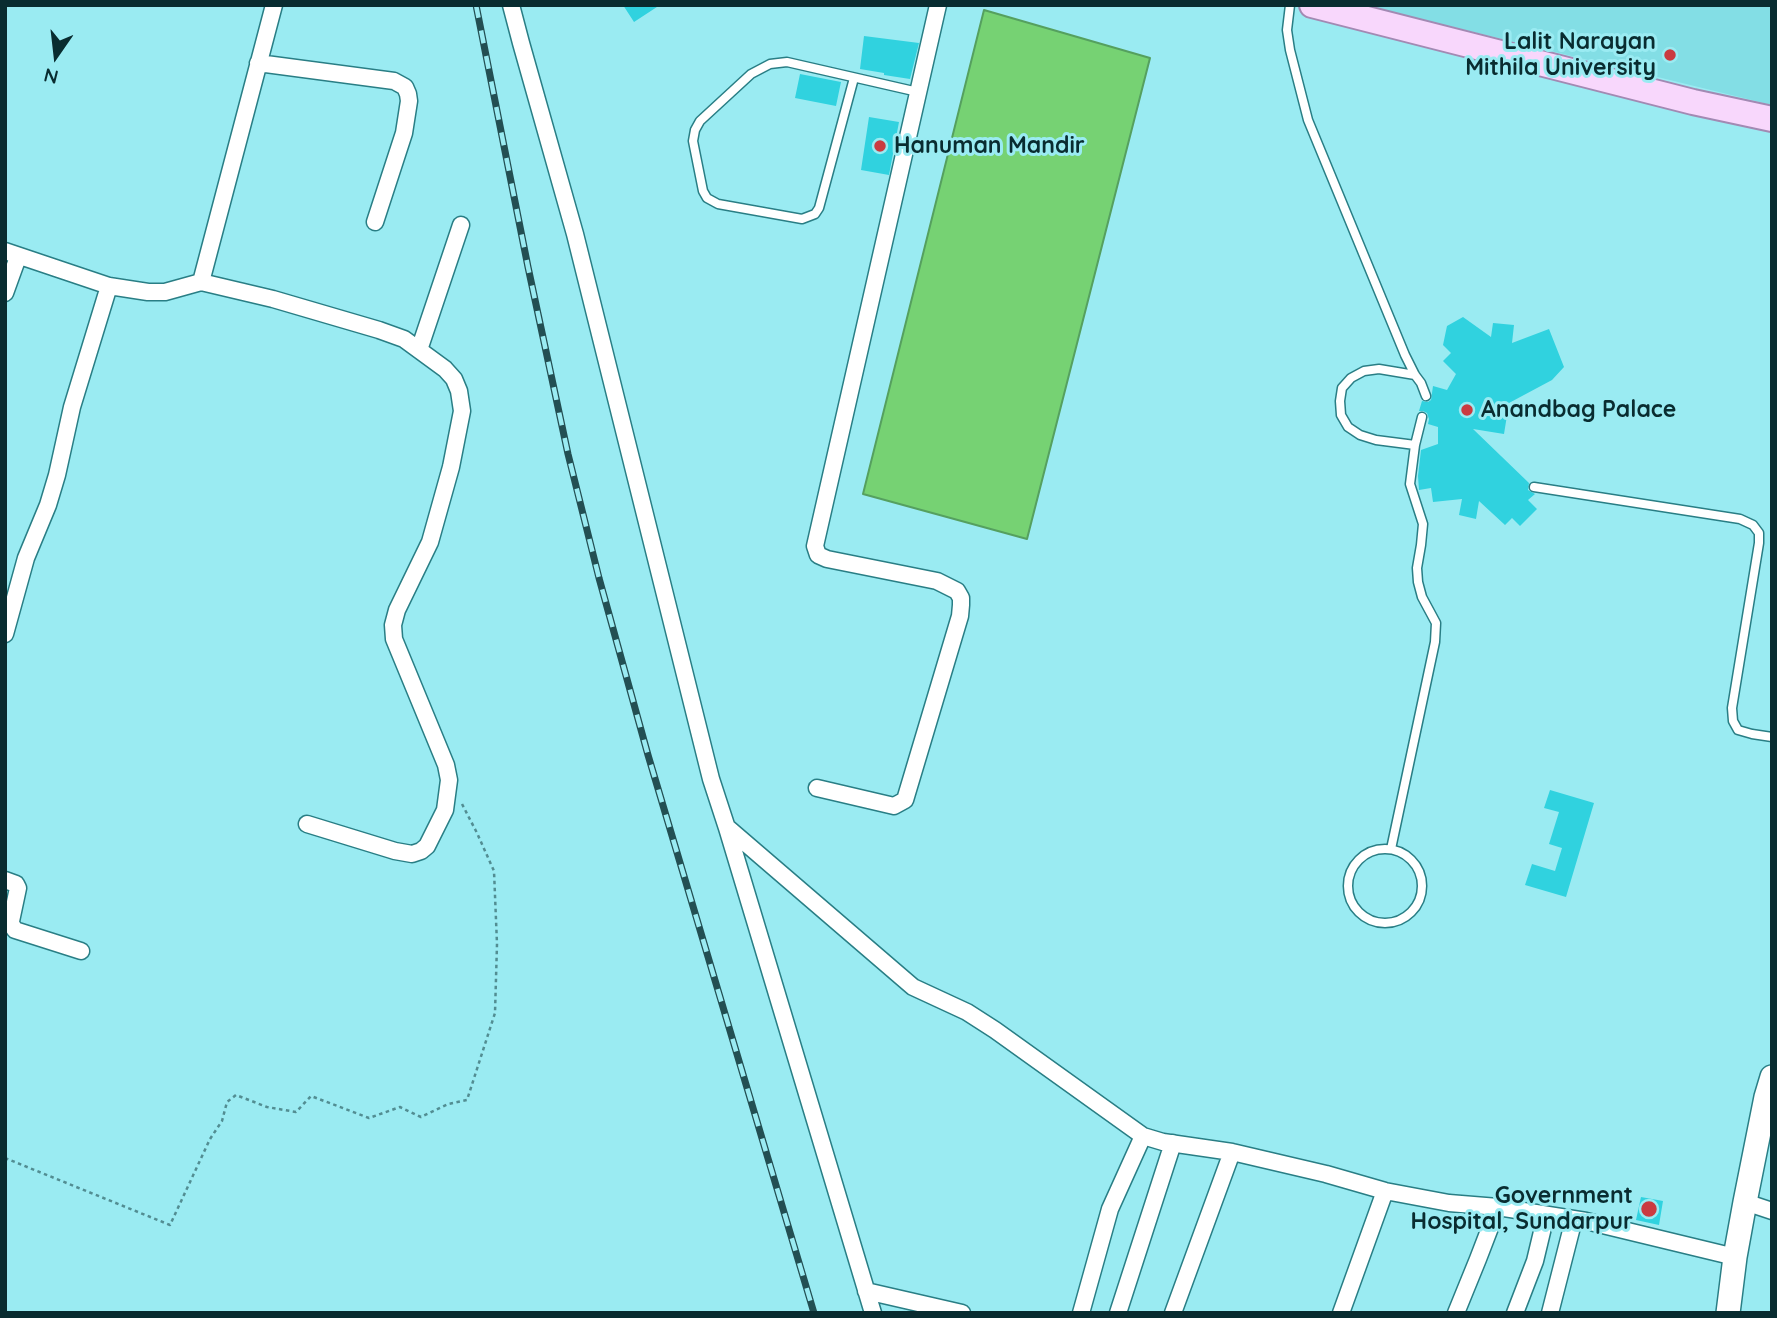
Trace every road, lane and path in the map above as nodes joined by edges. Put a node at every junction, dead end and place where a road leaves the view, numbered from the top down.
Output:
1 (274, 5) edge
2 (511, 5) edge
3 (938, 5) edge
4 (1290, 5) edge
5 (1312, 5) edge
6 (258, 63) junction
7 (854, 78) junction
8 (918, 92) junction
9 (1772, 119) edge
10 (375, 222) dead end
11 (461, 225) dead end
12 (12, 254) edge
13 (201, 282) junction
14 (109, 286) junction
15 (5, 293) edge
16 (419, 350) junction
17 (1415, 375) junction
18 (1426, 396) dead end
19 (1422, 417) dead end
20 (1415, 445) junction
21 (1534, 487) dead end
22 (5, 634) edge
23 (1772, 737) edge
24 (449, 780) junction
25 (817, 788) dead end
26 (307, 824) dead end
27 (727, 828) junction
28 (1391, 849) junction
29 (5, 880) edge
30 (81, 951) dead end
31 (1772, 1077) edge
32 (1143, 1136) junction
33 (1173, 1143) junction
34 (1232, 1152) junction
35 (5, 1158) edge
36 (1385, 1191) junction
37 (1745, 1202) junction
38 (1498, 1207) junction
39 (1772, 1211) edge
40 (1546, 1215) junction
41 (1574, 1219) junction
42 (1735, 1256) junction
43 (866, 1291) junction
44 (873, 1313) edge
45 (962, 1313) edge
46 (1081, 1313) edge
47 (1118, 1313) edge
48 (1173, 1313) edge
49 (1341, 1313) edge
50 (1456, 1313) edge
51 (1515, 1313) edge
52 (1550, 1313) edge
53 (1728, 1313) edge

1 - 6 street
2 - 27 street
3 - 8 street
4 - 17 lane
5 - 9 main road
6 - 10 street
6 - 13 street
7 - 7 lane
7 - 8 lane
8 - 25 street
11 - 16 street
12 - 14 street
12 - 15 street
13 - 14 street
13 - 16 street
14 - 22 street
16 - 24 street
17 - 18 lane
17 - 20 lane
19 - 20 lane
20 - 28 lane
21 - 23 lane
24 - 26 street
24 - 35 path
27 - 32 street
27 - 43 street
28 - 28 lane
29 - 30 street
31 - 37 main road
32 - 33 street
32 - 46 street
33 - 34 street
33 - 47 street
34 - 36 street
34 - 48 street
36 - 38 street
36 - 49 street
37 - 39 street
37 - 42 main road
38 - 40 street
38 - 50 street
40 - 41 street
40 - 51 street
41 - 42 street
41 - 52 street
42 - 53 main road
43 - 44 street
43 - 45 street

